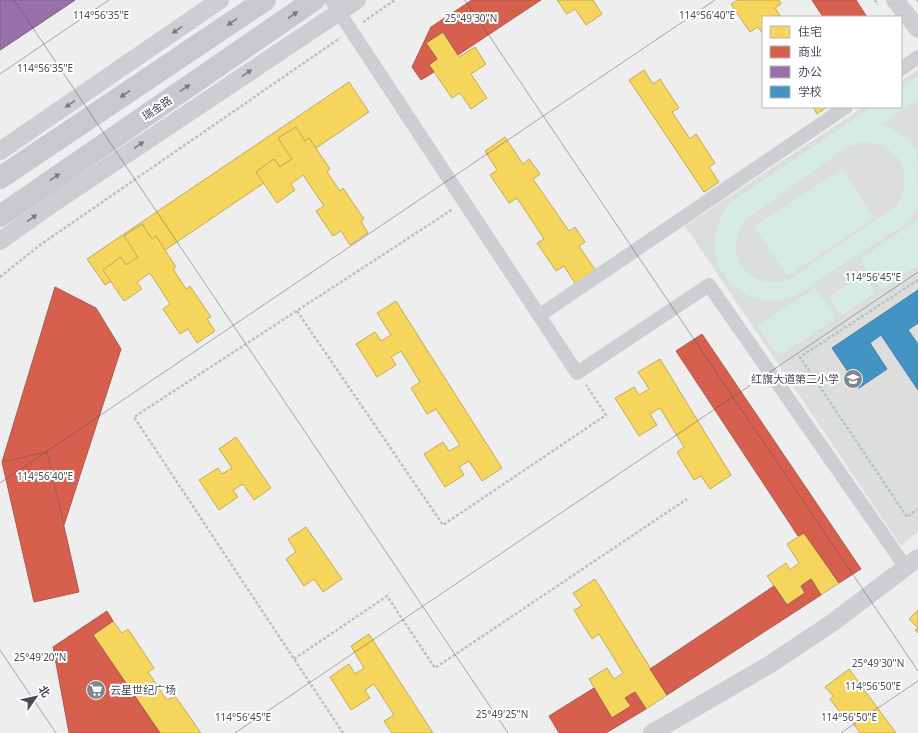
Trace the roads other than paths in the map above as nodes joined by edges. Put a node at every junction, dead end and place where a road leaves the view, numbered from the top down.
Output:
1 (220, 0) edge
2 (265, 0) edge
3 (314, 0) edge
4 (357, 0) edge
5 (895, 0) edge
6 (335, 6) edge
7 (918, 28) edge
8 (918, 57) edge
9 (902, 67) edge
10 (845, 108) edge
11 (0, 151) edge
12 (0, 178) edge
13 (4, 214) edge
14 (0, 241) edge
15 (540, 315) junction
16 (911, 564) edge
17 (652, 733) edge

1 -> 11 street
2 -> 12 main road
13 -> 3 main road, 瑞金路
4 - 6 street
5 - 7 street
14 -> 6 street
6 - 15 street
8 - 9 street
10 - 15 street
15 - 16 street
16 - 17 street

